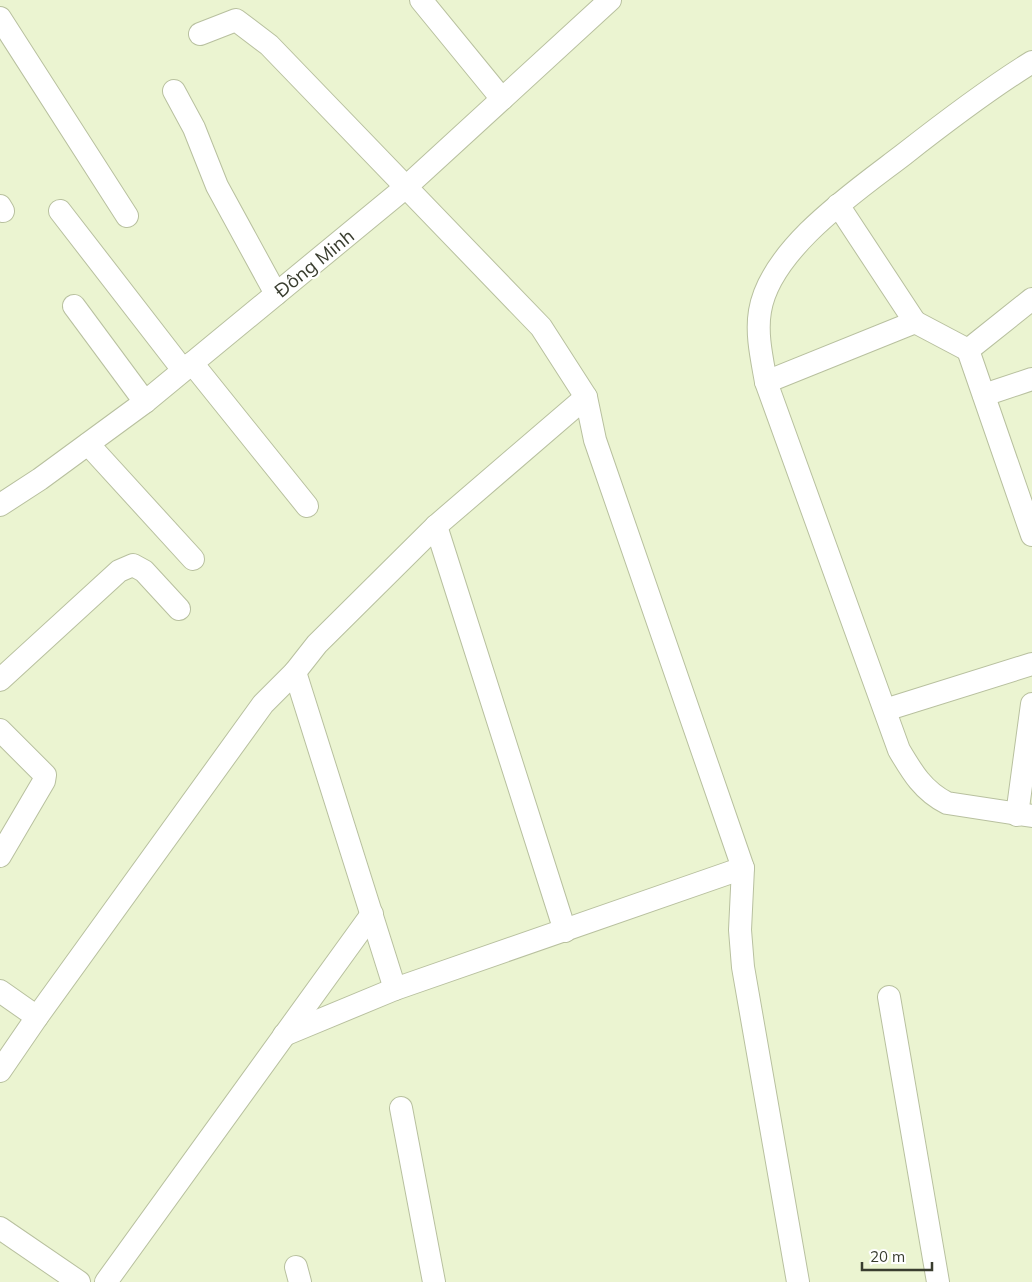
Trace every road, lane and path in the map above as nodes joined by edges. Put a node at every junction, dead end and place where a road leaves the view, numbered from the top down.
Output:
1 (421, 0) edge
2 (610, 0) edge
3 (0, 18) edge
4 (200, 34) dead end
5 (1032, 62) edge
6 (174, 91) dead end
7 (502, 100) junction
8 (406, 187) junction
9 (838, 205) junction
10 (60, 212) dead end
11 (127, 216) dead end
12 (276, 294) junction
13 (1032, 299) edge
14 (74, 306) dead end
15 (915, 322) junction
16 (968, 350) junction
17 (188, 367) junction
18 (1032, 378) edge
19 (766, 382) junction
20 (984, 395) junction
21 (586, 397) junction
22 (145, 402) junction
23 (88, 444) junction
24 (0, 504) edge
25 (307, 506) dead end
26 (436, 526) junction
27 (1032, 535) edge
28 (193, 559) dead end
29 (180, 609) dead end
30 (1032, 664) edge
31 (295, 672) junction
32 (0, 680) edge
33 (1032, 704) edge
34 (885, 710) junction
35 (0, 730) edge
36 (1024, 816) edge
37 (0, 856) edge
38 (742, 868) junction
39 (372, 914) junction
40 (565, 931) junction
41 (396, 990) junction
42 (0, 991) edge
43 (889, 997) dead end
44 (37, 1016) junction
45 (284, 1035) junction
46 (0, 1071) edge
47 (401, 1108) dead end
48 (0, 1228) edge
49 (79, 1282) edge
50 (106, 1282) edge
51 (434, 1282) edge
52 (798, 1282) edge
53 (938, 1282) edge

1 - 7 street
2 - 7 street, Đông Minh
3 - 11 street
4 - 8 street
5 - 9 street
6 - 12 street
7 - 8 street, Đông Minh
8 - 12 street, Đông Minh
8 - 21 street
9 - 15 street
9 - 19 street
10 - 17 street
12 - 17 street, Đông Minh
13 - 16 street
14 - 22 street
15 - 16 street
15 - 19 street
16 - 20 street
17 - 22 street, Đông Minh
17 - 25 street
18 - 20 street
19 - 34 street
20 - 27 street
21 - 26 street
21 - 38 street
22 - 23 street, Đông Minh
23 - 24 street, Đông Minh
23 - 28 street
26 - 31 street
26 - 40 street
29 - 32 street
30 - 34 street
31 - 39 street
31 - 44 street
33 - 36 street
34 - 36 street
35 - 37 street
38 - 40 street
38 - 52 street
39 - 41 street
39 - 45 street
40 - 41 street
41 - 45 street
42 - 44 street
43 - 53 street
44 - 46 street
45 - 50 street
47 - 51 street
48 - 49 street

